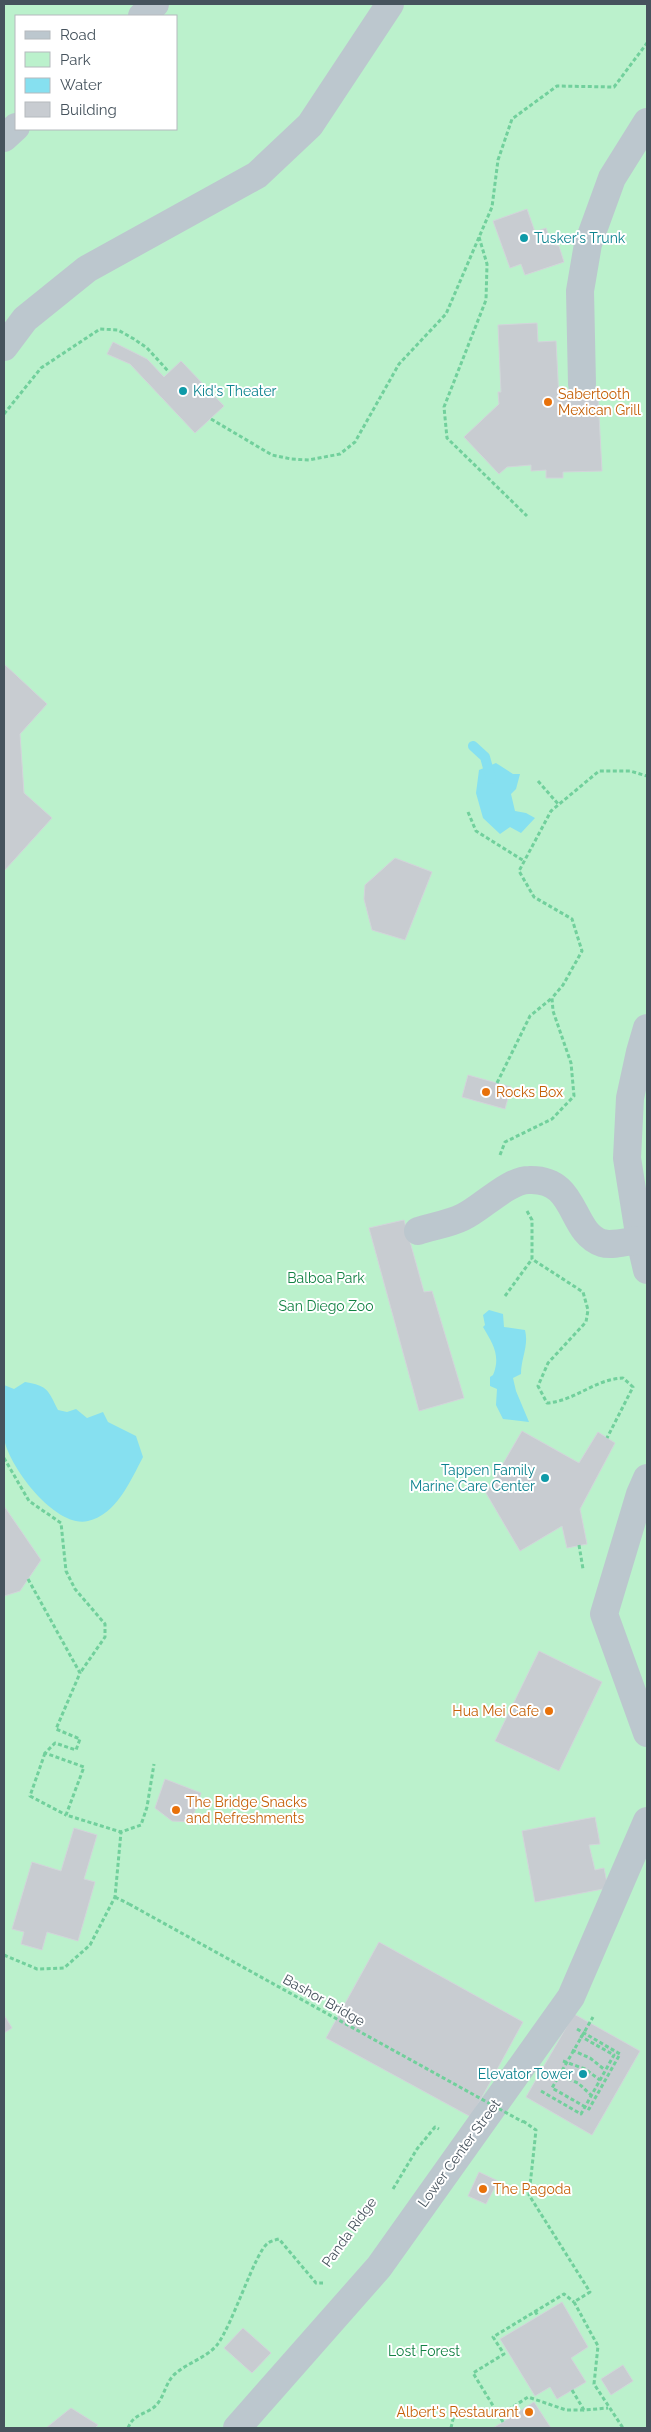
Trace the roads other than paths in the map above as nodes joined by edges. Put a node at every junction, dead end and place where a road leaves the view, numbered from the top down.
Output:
1 (390, 4) edge
2 (647, 122) edge
3 (15, 128) edge
4 (4, 138) edge
5 (4, 347) edge
6 (582, 384) dead end
7 (647, 1028) edge
8 (418, 1231) dead end
9 (640, 1240) junction
10 (647, 1270) edge
11 (647, 1478) edge
12 (647, 1733) edge
13 (647, 1821) edge
14 (237, 2428) edge

1 - 5 street
2 - 6 street
3 - 4 street
7 - 9 street
8 - 9 street
9 - 10 street
11 - 12 street
13 - 14 street, Lower Center Street

